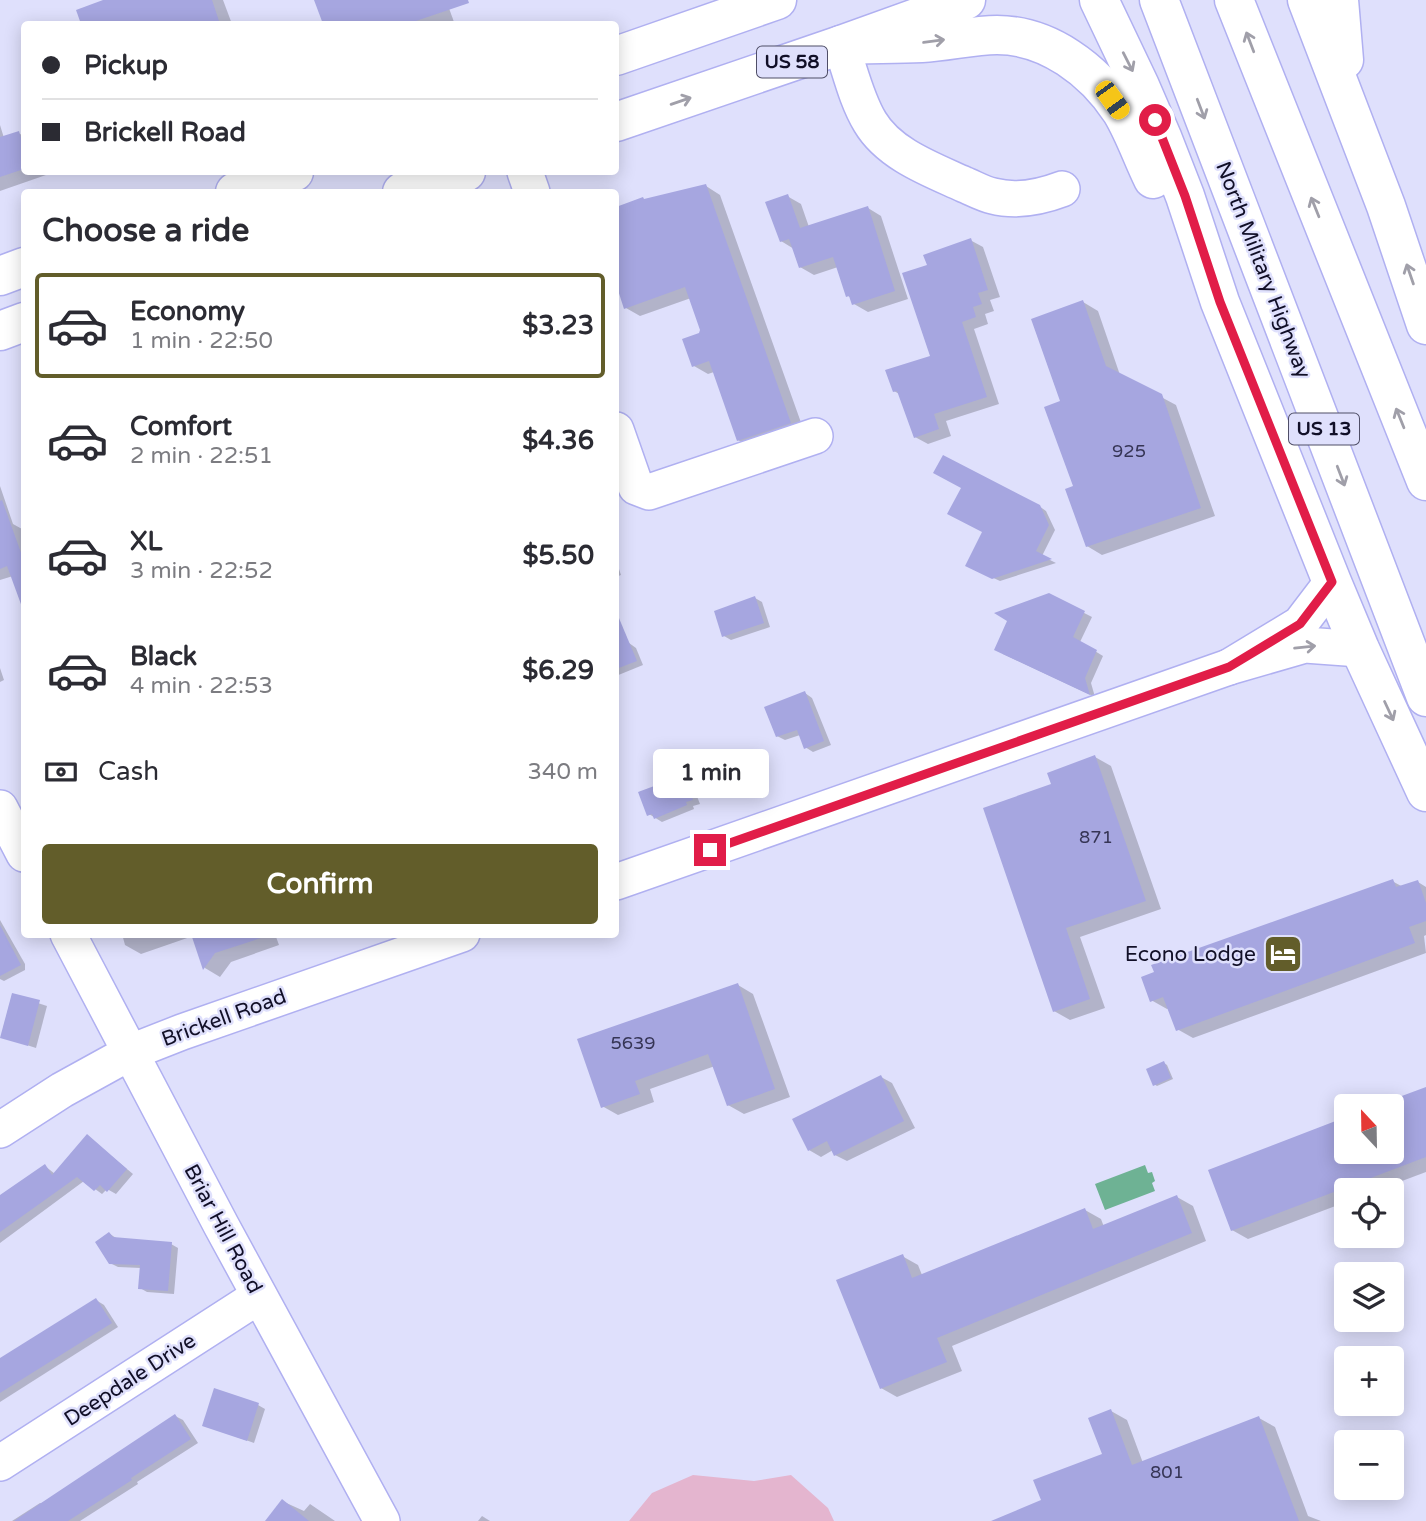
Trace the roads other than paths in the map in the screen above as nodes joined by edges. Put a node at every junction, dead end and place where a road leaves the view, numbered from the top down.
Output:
1 (709, 0) edge
2 (777, 0) edge
3 (966, 0) edge
4 (1099, 0) edge
5 (1159, 0) edge
6 (1234, 0) edge
7 (1307, 0) edge
8 (1339, 0) edge
9 (841, 46) junction
10 (619, 51) edge
11 (619, 52) edge
12 (1350, 114) junction
13 (619, 121) edge
14 (285, 175) edge
15 (456, 175) edge
16 (244, 189) edge
17 (412, 189) edge
18 (1062, 189) dead end
19 (21, 268) edge
20 (0, 276) edge
21 (21, 323) edge
22 (1426, 325) edge
23 (0, 331) edge
24 (1267, 422) junction
25 (815, 436) dead end
26 (619, 439) edge
27 (1426, 481) edge
28 (1332, 582) junction
29 (1360, 649) junction
30 (1229, 667) junction
31 (1426, 697) edge
32 (1426, 792) edge
33 (0, 808) edge
34 (21, 848) edge
35 (619, 881) edge
36 (70, 938) edge
37 (451, 938) edge
38 (131, 1052) junction
39 (0, 1130) edge
40 (259, 1296) junction
41 (0, 1463) edge
42 (382, 1521) edge

1 - 10 main road
2 - 11 main road
3 - 9 main road, US 58
4 -> 24 main road
5 -> 31 main road, North Military Highway / US 13
27 -> 6 main road
7 - 12 main road
8 - 12 main road
13 -> 9 main road, US 58
9 - 18 street
9 -> 24 main road
22 -> 12 main road
14 - 16 main road
15 - 17 main road
19 - 20 main road
21 - 23 main road
24 - 28 main road
25 - 26 street
28 - 29 main road
28 - 30 street
30 -> 29 street
29 -> 32 main road
30 - 35 street
33 - 34 street
36 - 38 street, Briar Hill Road
37 - 38 street, Brickell Road
38 - 39 street, Brickell Road
38 - 40 street, Briar Hill Road
40 - 41 street, Deepdale Drive
40 - 42 street, Briar Hill Road

